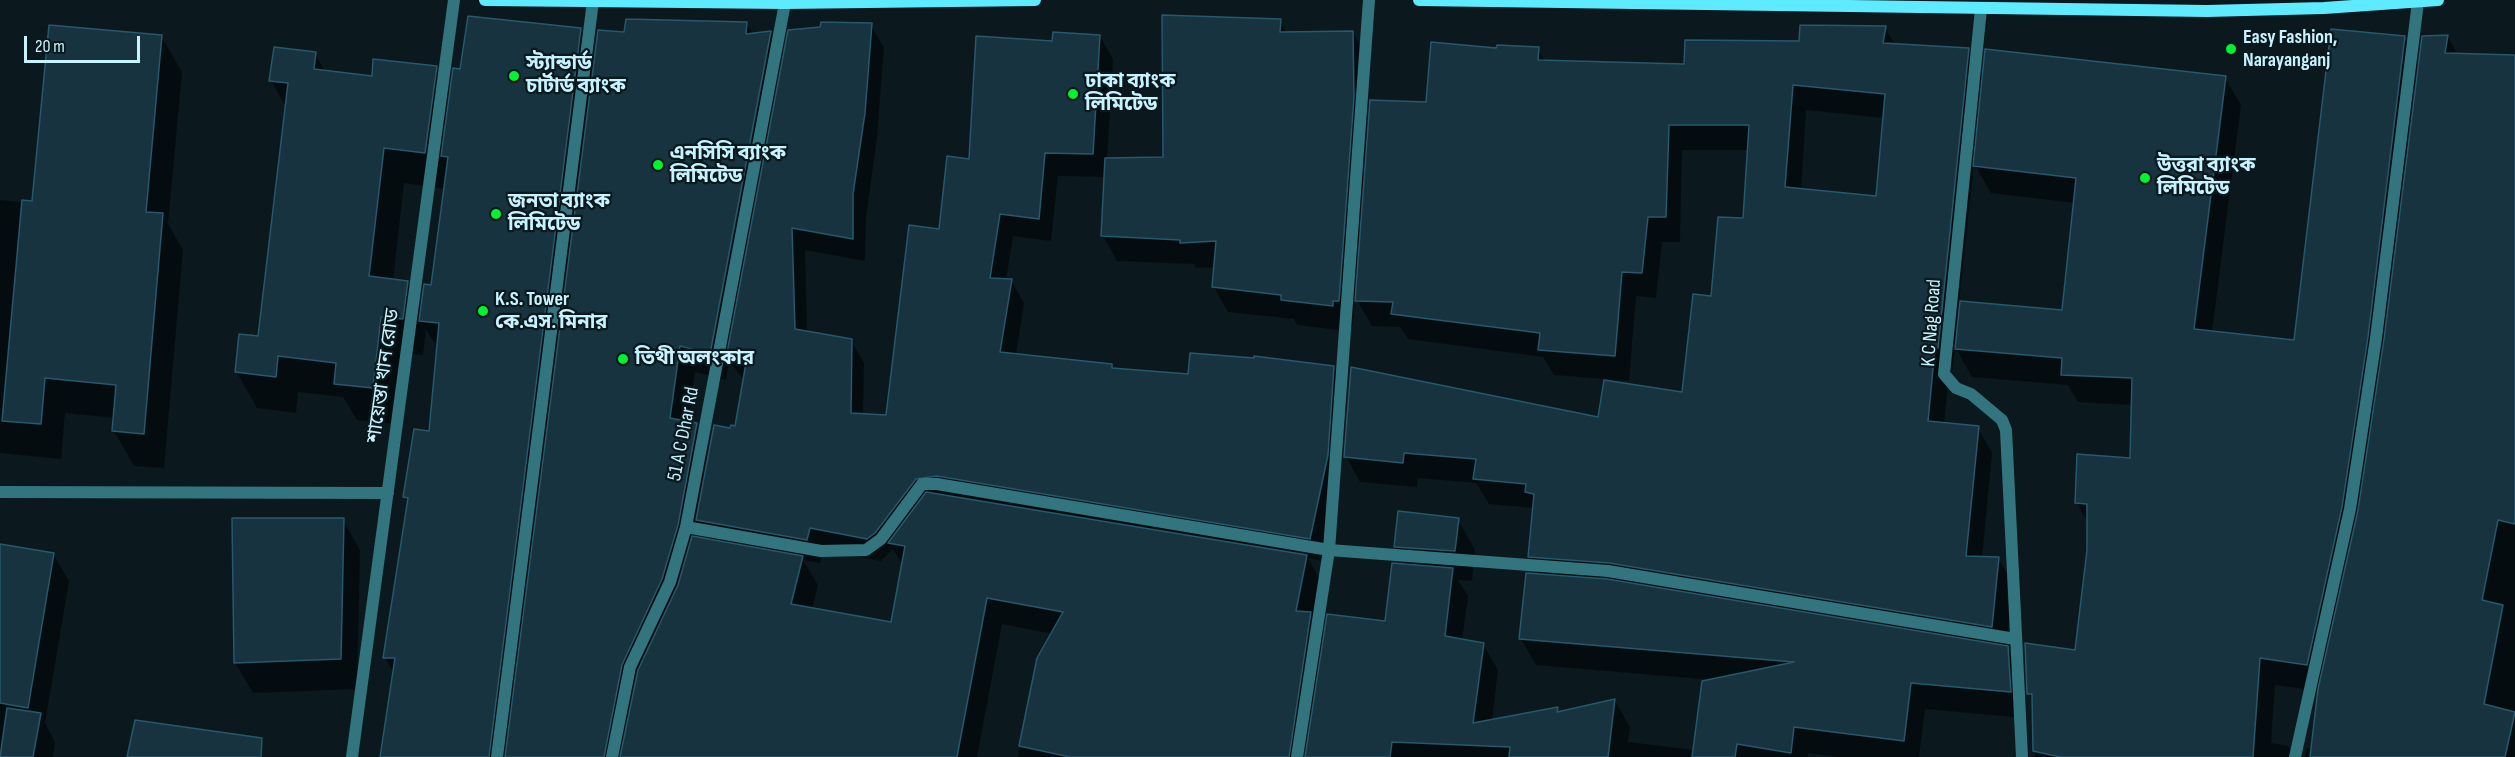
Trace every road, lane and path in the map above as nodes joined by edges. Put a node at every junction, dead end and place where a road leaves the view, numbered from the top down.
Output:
1 (454, 0) edge
2 (485, 0) edge
3 (1035, 0) edge
4 (1369, 0) edge
5 (1419, 0) edge
6 (2438, 0) edge
7 (593, 1) edge
8 (2418, 2) junction
9 (785, 3) junction
10 (1981, 9) junction
11 (0, 492) edge
12 (387, 493) junction
13 (686, 527) junction
14 (1329, 550) junction
15 (2015, 639) junction
16 (352, 757) edge
17 (497, 757) edge
18 (612, 757) edge
19 (1297, 757) edge
20 (2022, 757) edge
21 (2295, 757) edge

1 - 12 street, শায়েস্তা খান রোড
2 - 7 main road
3 - 9 main road
4 - 14 street
5 - 10 main road
6 - 8 main road
7 - 9 main road
7 - 17 street
8 - 10 main road
8 - 21 street
9 - 13 street, 51 A C Dhar Rd
10 - 15 street, K C Nag Road
11 - 12 street
12 - 16 street, শায়েস্তা খান রোড
13 - 14 street
13 - 18 street, 51 A C Dhar Rd
14 - 15 street
14 - 19 street
15 - 20 street, K C Nag Road

